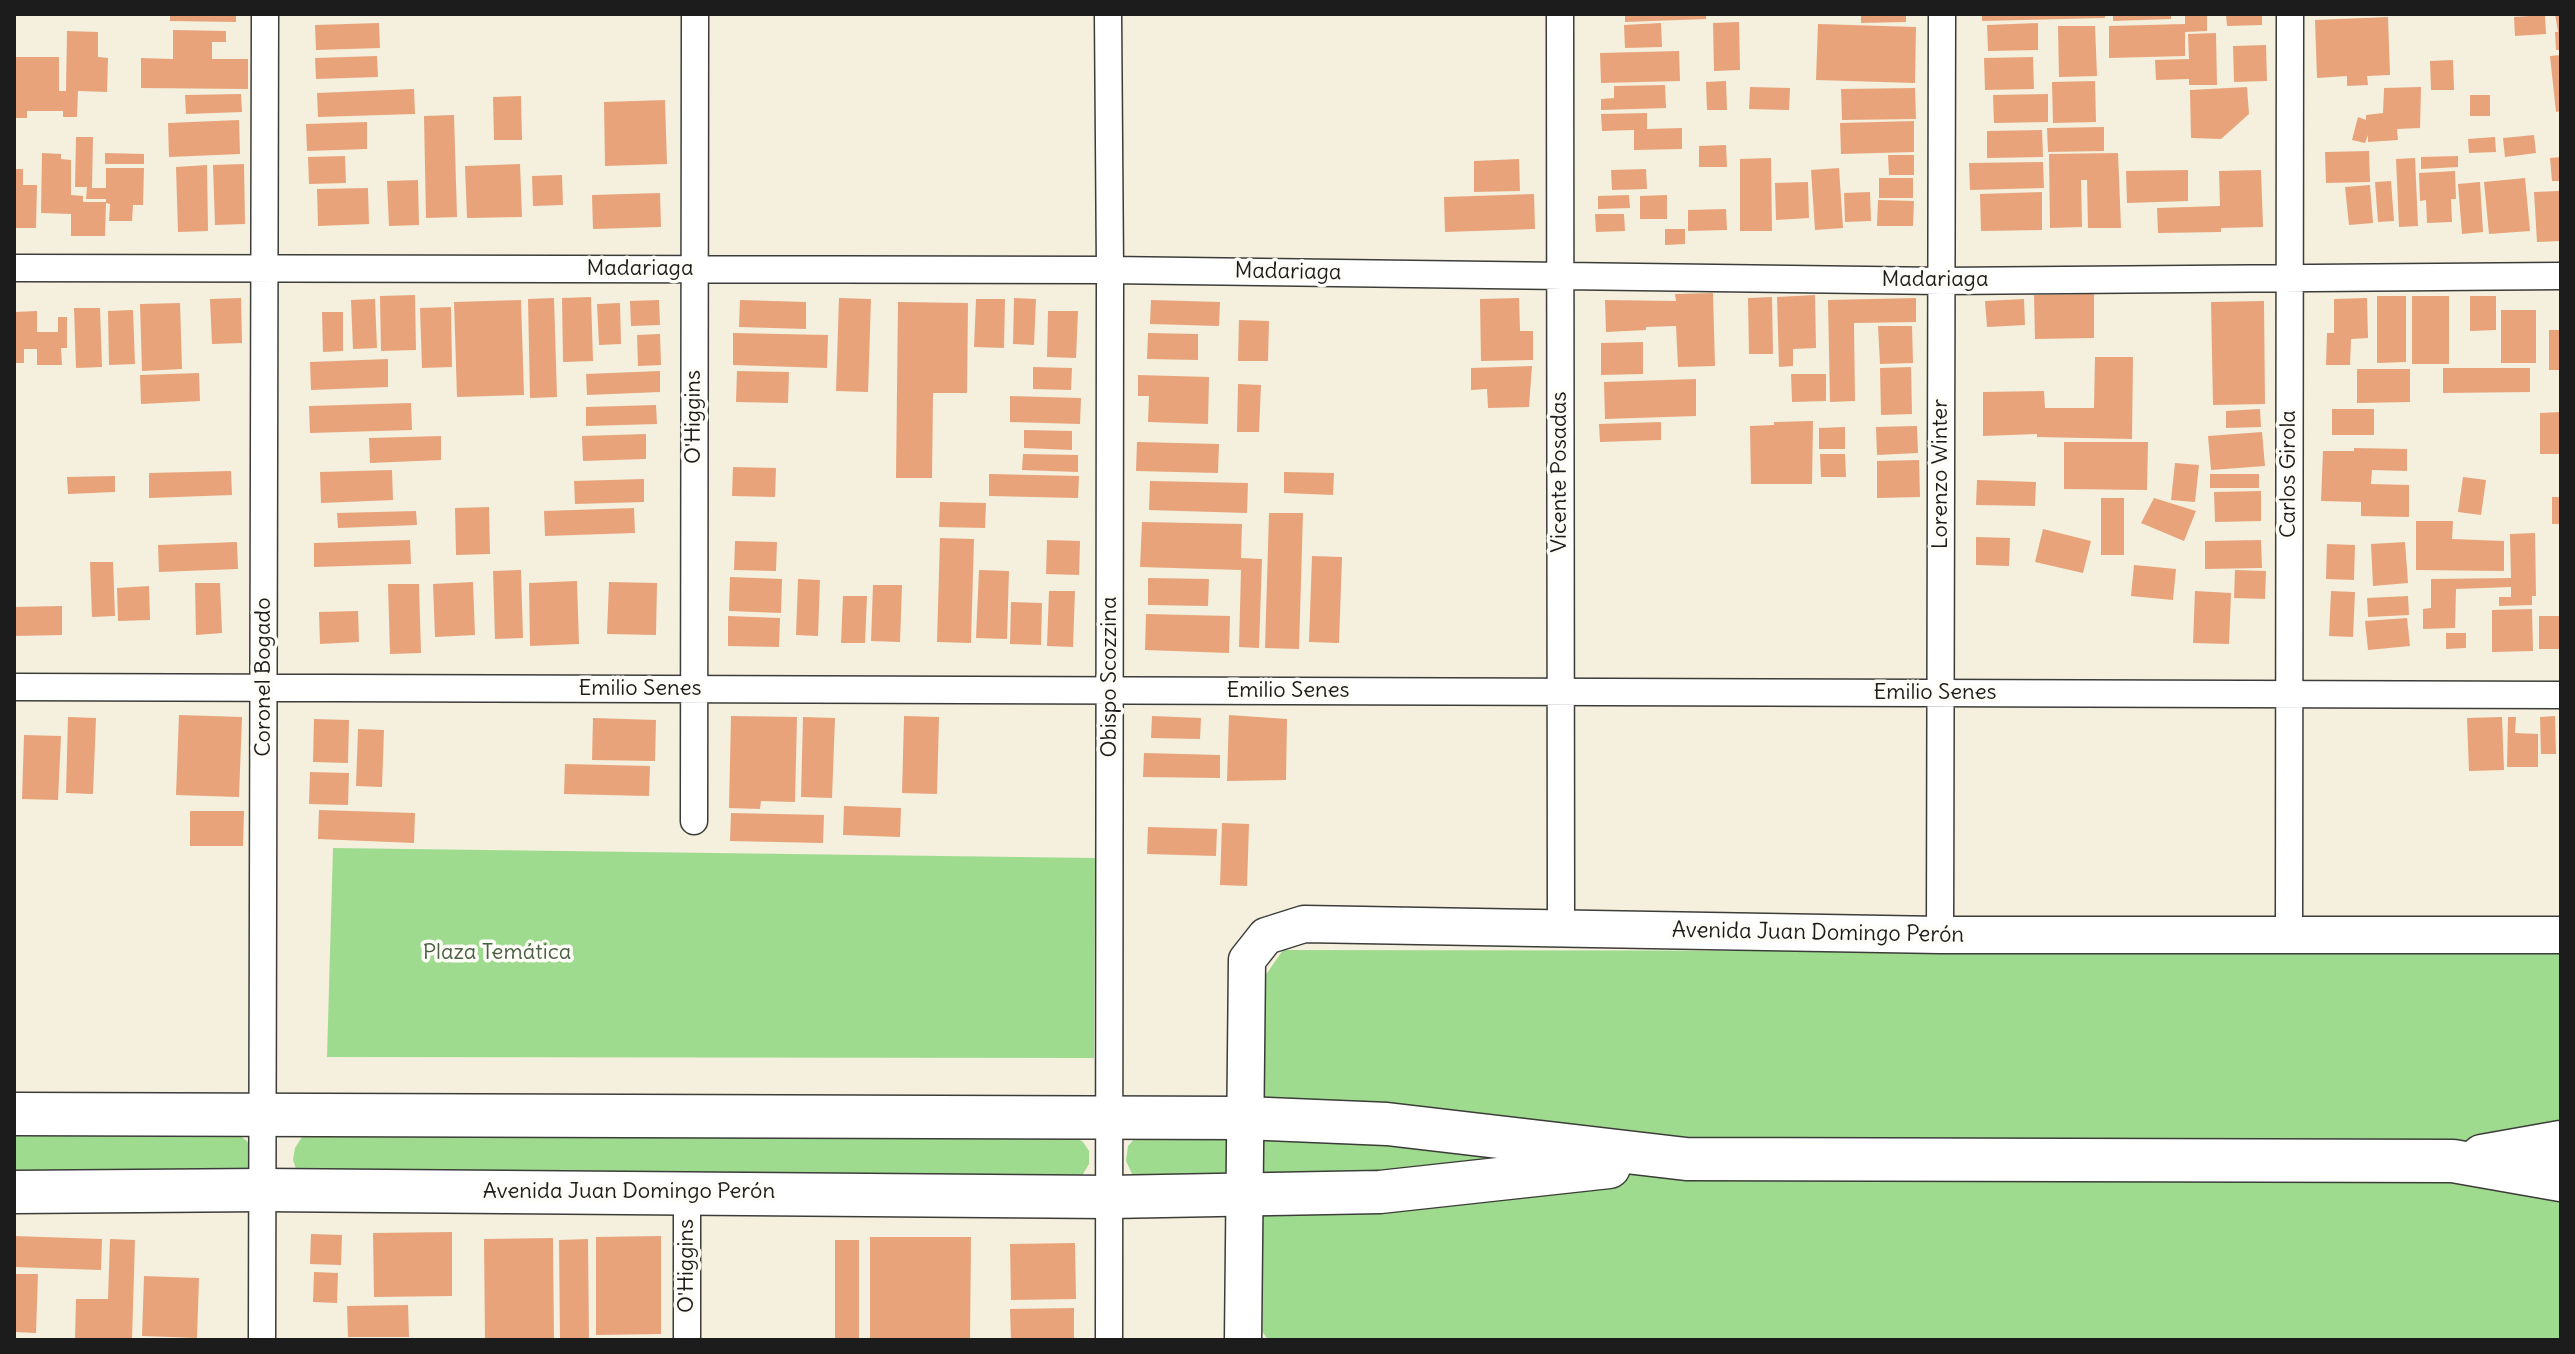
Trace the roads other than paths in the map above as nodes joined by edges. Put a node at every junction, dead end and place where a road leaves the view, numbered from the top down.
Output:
1 (265, 14) edge
2 (695, 14) edge
3 (1108, 14) edge
4 (1560, 14) edge
5 (1942, 14) edge
6 (2290, 14) edge
7 (14, 268) edge
8 (264, 268) junction
9 (695, 269) junction
10 (1110, 270) junction
11 (1560, 276) junction
12 (2561, 276) edge
13 (2290, 278) junction
14 (1941, 281) junction
15 (14, 687) edge
16 (263, 688) junction
17 (694, 689) junction
18 (1110, 690) junction
19 (1561, 692) junction
20 (1940, 693) junction
21 (2289, 694) junction
22 (2561, 695) edge
23 (694, 821) dead end
24 (1561, 930) junction
25 (2289, 933) junction
26 (1940, 935) junction
27 (2561, 935) edge
28 (14, 1114) edge
29 (263, 1115) junction
30 (1110, 1116) junction
31 (1244, 1118) junction
32 (2561, 1142) edge
33 (1686, 1159) junction
34 (2453, 1161) junction
35 (2561, 1180) edge
36 (263, 1190) junction
37 (14, 1192) edge
38 (687, 1192) junction
39 (1245, 1193) junction
40 (1109, 1197) junction
41 (262, 1340) edge
42 (687, 1340) edge
43 (1109, 1340) edge
44 (1243, 1340) edge

1 - 8 street, Coronel Bogado
2 - 9 street, O'Higgins
3 - 10 street, Obispo Scozzina
4 - 11 street, Vicente Posadas
5 - 14 street, Lorenzo Winter
6 - 13 street, Carlos Girola
7 - 8 street, Madariaga
8 - 9 street, Madariaga
8 - 16 street, Coronel Bogado
9 - 10 street, Madariaga
9 - 17 street, O'Higgins
10 - 11 street, Madariaga
10 - 18 street, Obispo Scozzina
11 - 14 street, Madariaga
11 - 19 street, Vicente Posadas
12 - 13 street, Madariaga
13 - 14 street, Madariaga
13 - 21 street, Carlos Girola
14 - 20 street, Lorenzo Winter
15 - 16 street, Emilio Senes
16 - 17 street, Emilio Senes
16 - 29 street, Coronel Bogado
17 - 18 street, Emilio Senes
17 - 23 street, O'Higgins
18 - 19 street, Emilio Senes
18 - 30 street, Obispo Scozzina
19 - 20 street, Emilio Senes
19 - 24 street, Vicente Posadas
20 - 21 street, Emilio Senes
20 - 26 street, Lorenzo Winter
21 - 22 street, Emilio Senes
21 - 25 street, Carlos Girola
24 - 26 main road, Avenida Juan Domingo Perón
24 - 31 main road, Avenida Juan Domingo Perón
25 - 26 main road, Avenida Juan Domingo Perón
25 - 27 main road, Avenida Juan Domingo Perón
28 - 29 main road, Avenida Juan Domingo Perón
29 - 30 main road, Avenida Juan Domingo Perón
29 - 36 street, Coronel Bogado
30 - 31 main road, Avenida Juan Domingo Perón
30 - 40 street, Obispo Scozzina
31 - 33 main road, Avenida Juan Domingo Perón
31 - 39 main road
32 - 34 main road, Avenida Juan Domingo Perón
33 - 34 main road, Avenida Juan Domingo Perón
33 - 39 main road, Avenida Juan Domingo Perón
34 - 35 main road, Avenida Juan Domingo Perón
36 - 37 main road, Avenida Juan Domingo Perón
36 - 38 main road, Avenida Juan Domingo Perón
36 - 41 street, Coronel Bogado
38 - 40 main road, Avenida Juan Domingo Perón
38 - 42 street, O'Higgins
39 - 40 main road, Avenida Juan Domingo Perón
39 - 44 main road
40 - 43 street, Obispo Scozzina

